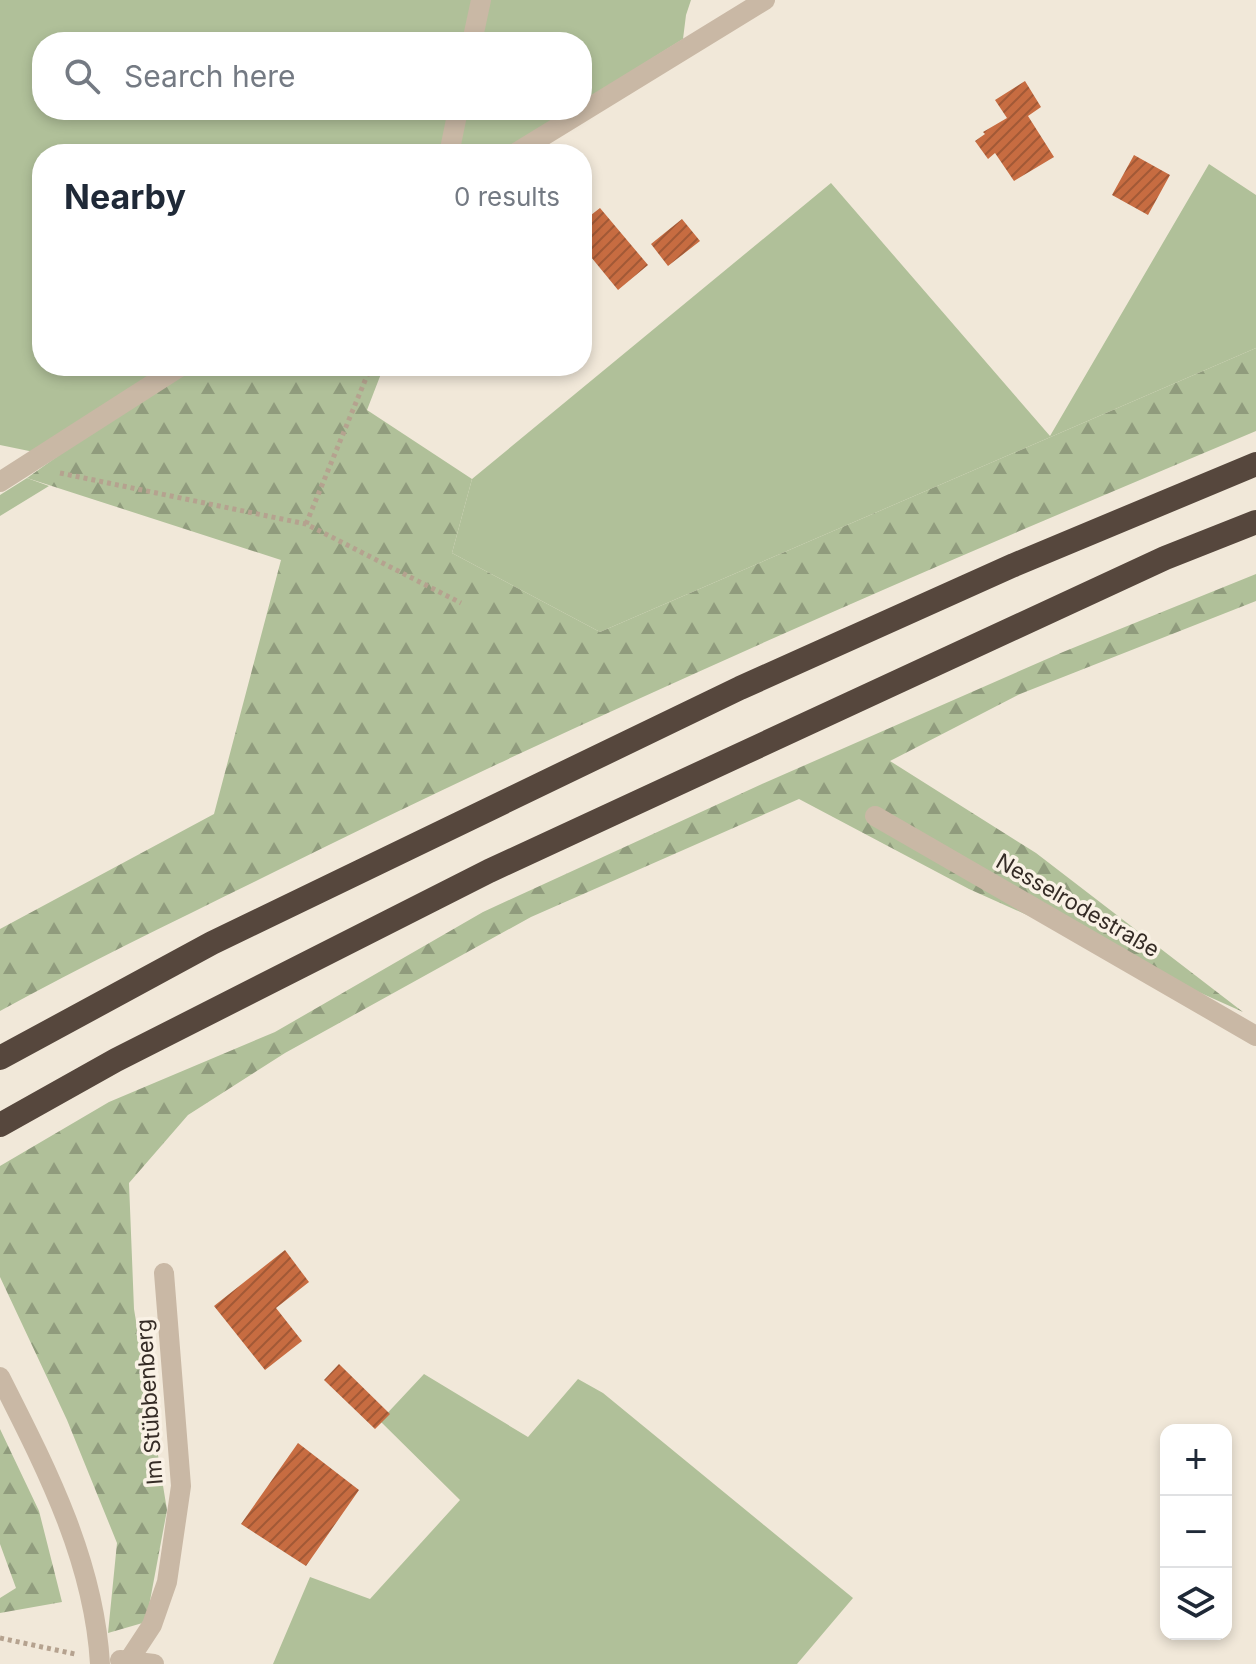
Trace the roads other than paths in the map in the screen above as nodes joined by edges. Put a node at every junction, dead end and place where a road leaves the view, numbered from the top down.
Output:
1 (481, 0) edge
2 (765, 0) edge
3 (474, 32) edge
4 (592, 106) edge
5 (456, 120) edge
6 (569, 120) edge
7 (451, 144) edge
8 (530, 144) edge
9 (166, 376) edge
10 (1256, 464) edge
11 (0, 482) edge
12 (1256, 522) edge
13 (875, 816) dead end
14 (1256, 1036) edge
15 (0, 1058) edge
16 (0, 1125) edge
17 (164, 1273) dead end
18 (0, 1377) edge
19 (129, 1660) junction
20 (100, 1661) edge
21 (154, 1664) edge

1 - 3 street
2 - 4 street
5 - 7 street
6 - 8 street
9 - 11 street
10 - 15 highway
12 - 16 highway
13 - 14 street, Nesselrodestraße
17 - 19 street, Im Stübbenberg
18 - 20 street
19 - 20 street
19 - 21 street

